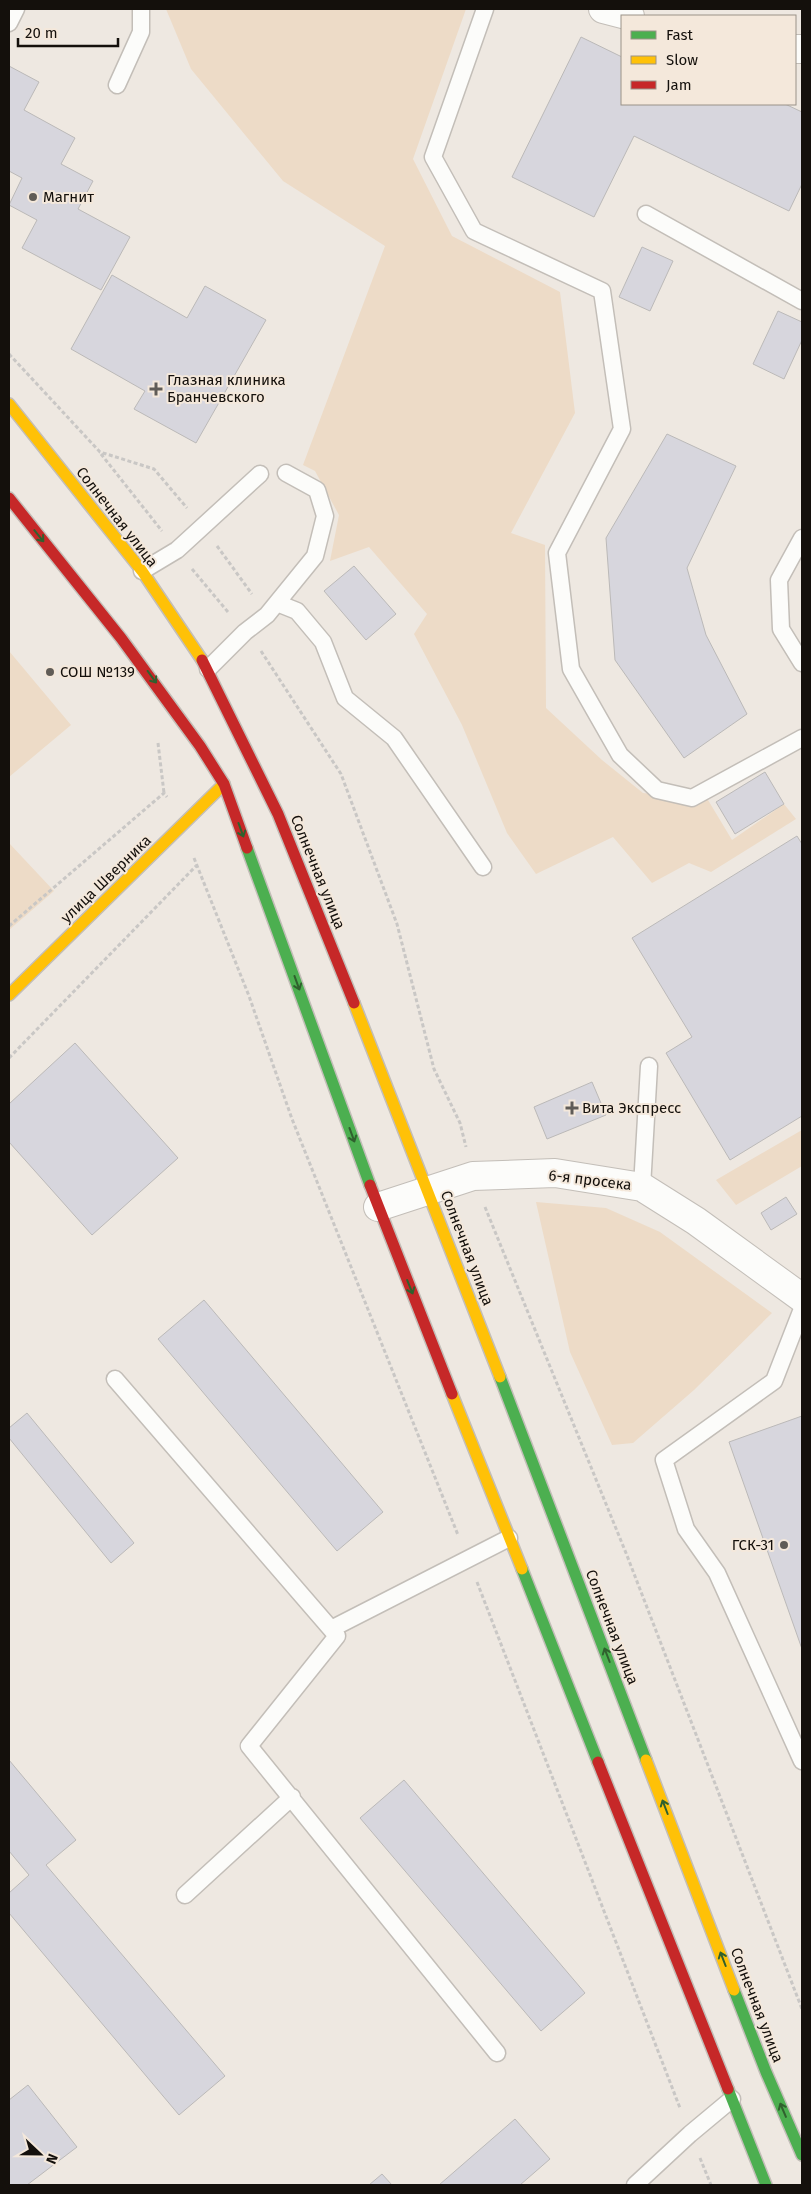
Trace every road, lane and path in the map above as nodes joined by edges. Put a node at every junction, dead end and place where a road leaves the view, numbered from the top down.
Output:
1 (16, 9) edge
2 (141, 9) edge
3 (485, 9) edge
4 (603, 9) edge
5 (626, 15) edge
6 (9, 23) edge
7 (117, 85) dead end
8 (646, 214) dead end
9 (802, 300) edge
10 (9, 354) edge
11 (9, 404) edge
12 (286, 473) dead end
13 (260, 474) dead end
14 (9, 498) edge
15 (204, 527) junction
16 (802, 538) edge
17 (142, 571) junction
18 (272, 609) junction
19 (260, 649) dead end
20 (802, 662) edge
21 (208, 669) junction
22 (802, 738) edge
23 (224, 784) junction
24 (185, 821) junction
25 (196, 866) junction
26 (483, 867) dead end
27 (9, 926) edge
28 (9, 994) edge
29 (9, 1058) edge
30 (649, 1066) dead end
31 (472, 1176) junction
32 (642, 1187) junction
33 (430, 1192) junction
34 (378, 1207) junction
35 (802, 1298) edge
36 (802, 1309) edge
37 (115, 1379) dead end
38 (509, 1538) junction
39 (467, 1559) junction
40 (331, 1630) junction
41 (802, 1761) edge
42 (292, 1798) junction
43 (185, 1895) dead end
44 (802, 2009) edge
45 (498, 2053) dead end
46 (732, 2100) junction
47 (690, 2134) junction
48 (802, 2155) edge
49 (635, 2185) edge
50 (711, 2185) edge
51 (766, 2185) edge

1 - 6 lane
2 - 7 lane
3 - 22 lane
4 - 5 street
8 - 9 lane
10 - 15 path
11 - 17 main road, Солнечная улица
12 - 18 lane
13 - 15 lane
14 -> 23 main road
15 - 17 lane
15 - 18 path
16 - 20 lane
17 - 21 main road, Солнечная улица
18 - 21 lane
18 - 26 lane
19 - 31 path
21 - 33 main road, Солнечная улица
23 - 24 main road, улица Шверника
23 -> 34 main road
24 - 25 path
24 - 27 path
24 - 28 main road, улица Шверника
25 - 29 path
25 - 39 path
30 - 32 lane
31 - 32 street, 6-я просека
31 - 33 street, 6-я просека
31 - 44 path
32 - 35 street, 6-я просека
33 - 34 street, 6-я просека
48 -> 33 main road, Солнечная улица
34 -> 38 main road
36 - 41 lane
37 - 40 lane
38 - 39 lane
38 - 46 main road
39 - 40 lane
39 - 47 path
40 - 42 lane
42 - 43 lane
42 - 45 lane
46 - 47 lane
46 - 51 main road
47 - 49 lane
47 - 50 path

